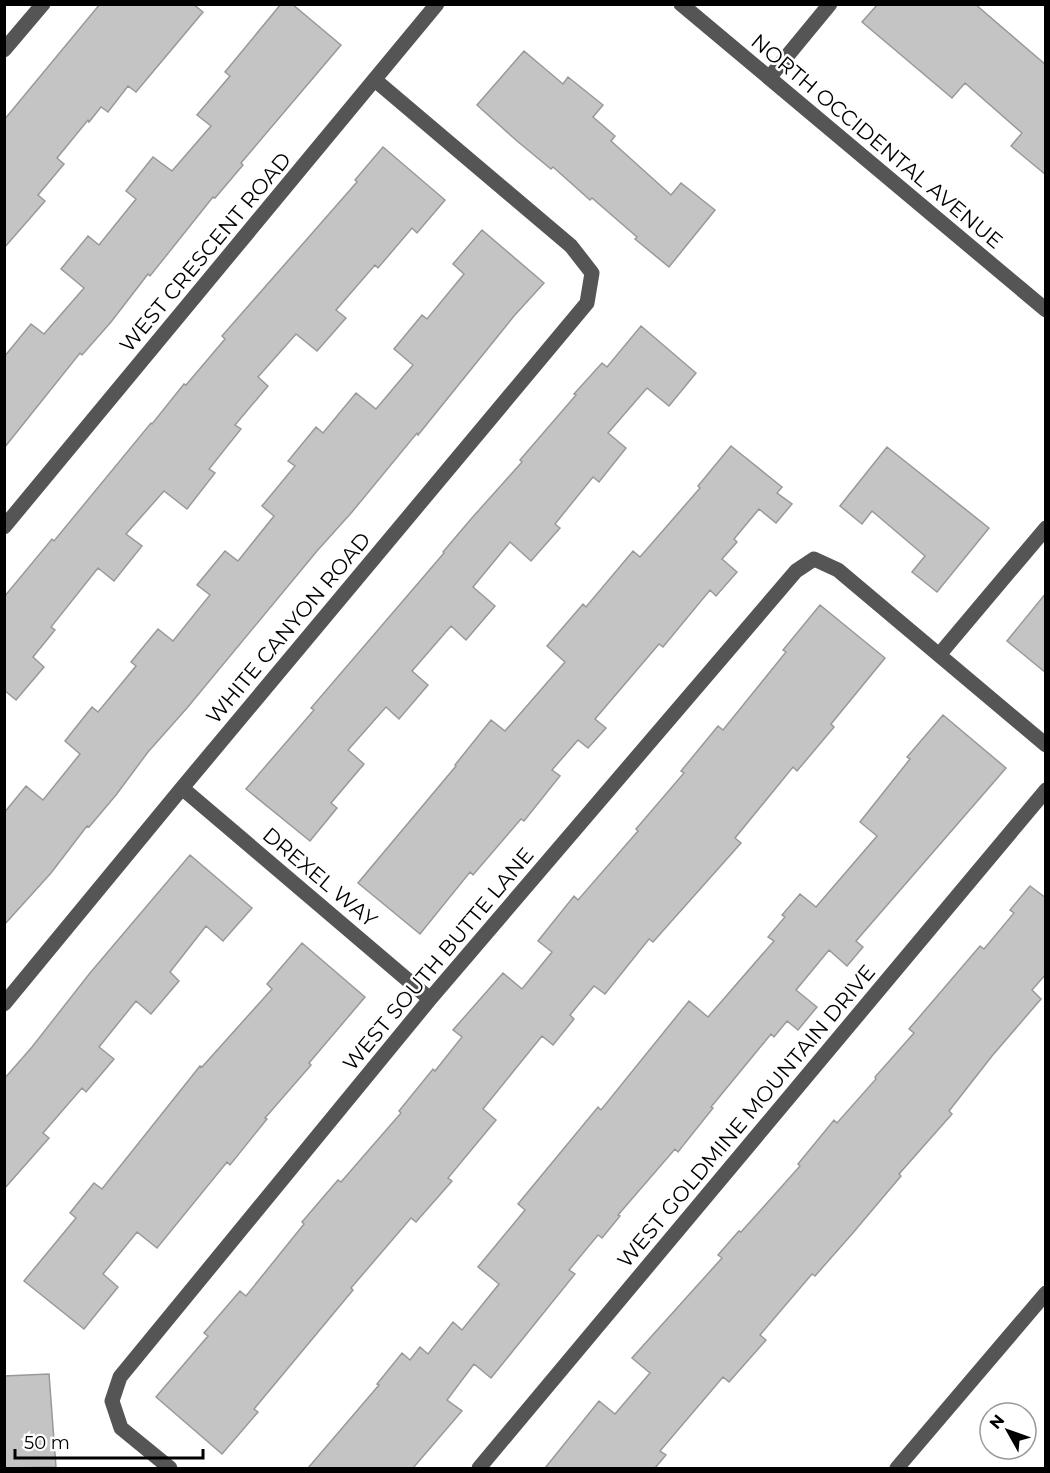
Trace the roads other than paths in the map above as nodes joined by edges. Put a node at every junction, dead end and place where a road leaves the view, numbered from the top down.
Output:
1 (43, 4) edge
2 (437, 4) edge
3 (681, 4) edge
4 (830, 4) edge
5 (4, 50) edge
6 (769, 78) junction
7 (375, 80) junction
8 (1046, 310) edge
9 (4, 527) edge
10 (1046, 528) edge
11 (939, 655) junction
12 (1046, 745) edge
13 (182, 788) junction
14 (1046, 790) edge
15 (430, 999) junction
16 (4, 1004) edge
17 (1046, 1293) edge
18 (170, 1468) edge
19 (479, 1468) edge
20 (897, 1468) edge

1 - 5 street
2 - 7 street, WEST CRESCENT ROAD
3 - 6 street, NORTH OCCIDENTAL AVENUE
4 - 6 street
6 - 8 street, NORTH OCCIDENTAL AVENUE
7 - 9 street, WEST CRESCENT ROAD
7 - 13 street, WHITE CANYON ROAD
10 - 11 street
11 - 12 street
11 - 15 street, WEST SOUTH BUTTE LANE
13 - 15 street, DREXEL WAY
13 - 16 street, WHITE CANYON ROAD
14 - 19 street, WEST GOLDMINE MOUNTAIN DRIVE
15 - 18 street, WEST SOUTH BUTTE LANE
17 - 20 street

